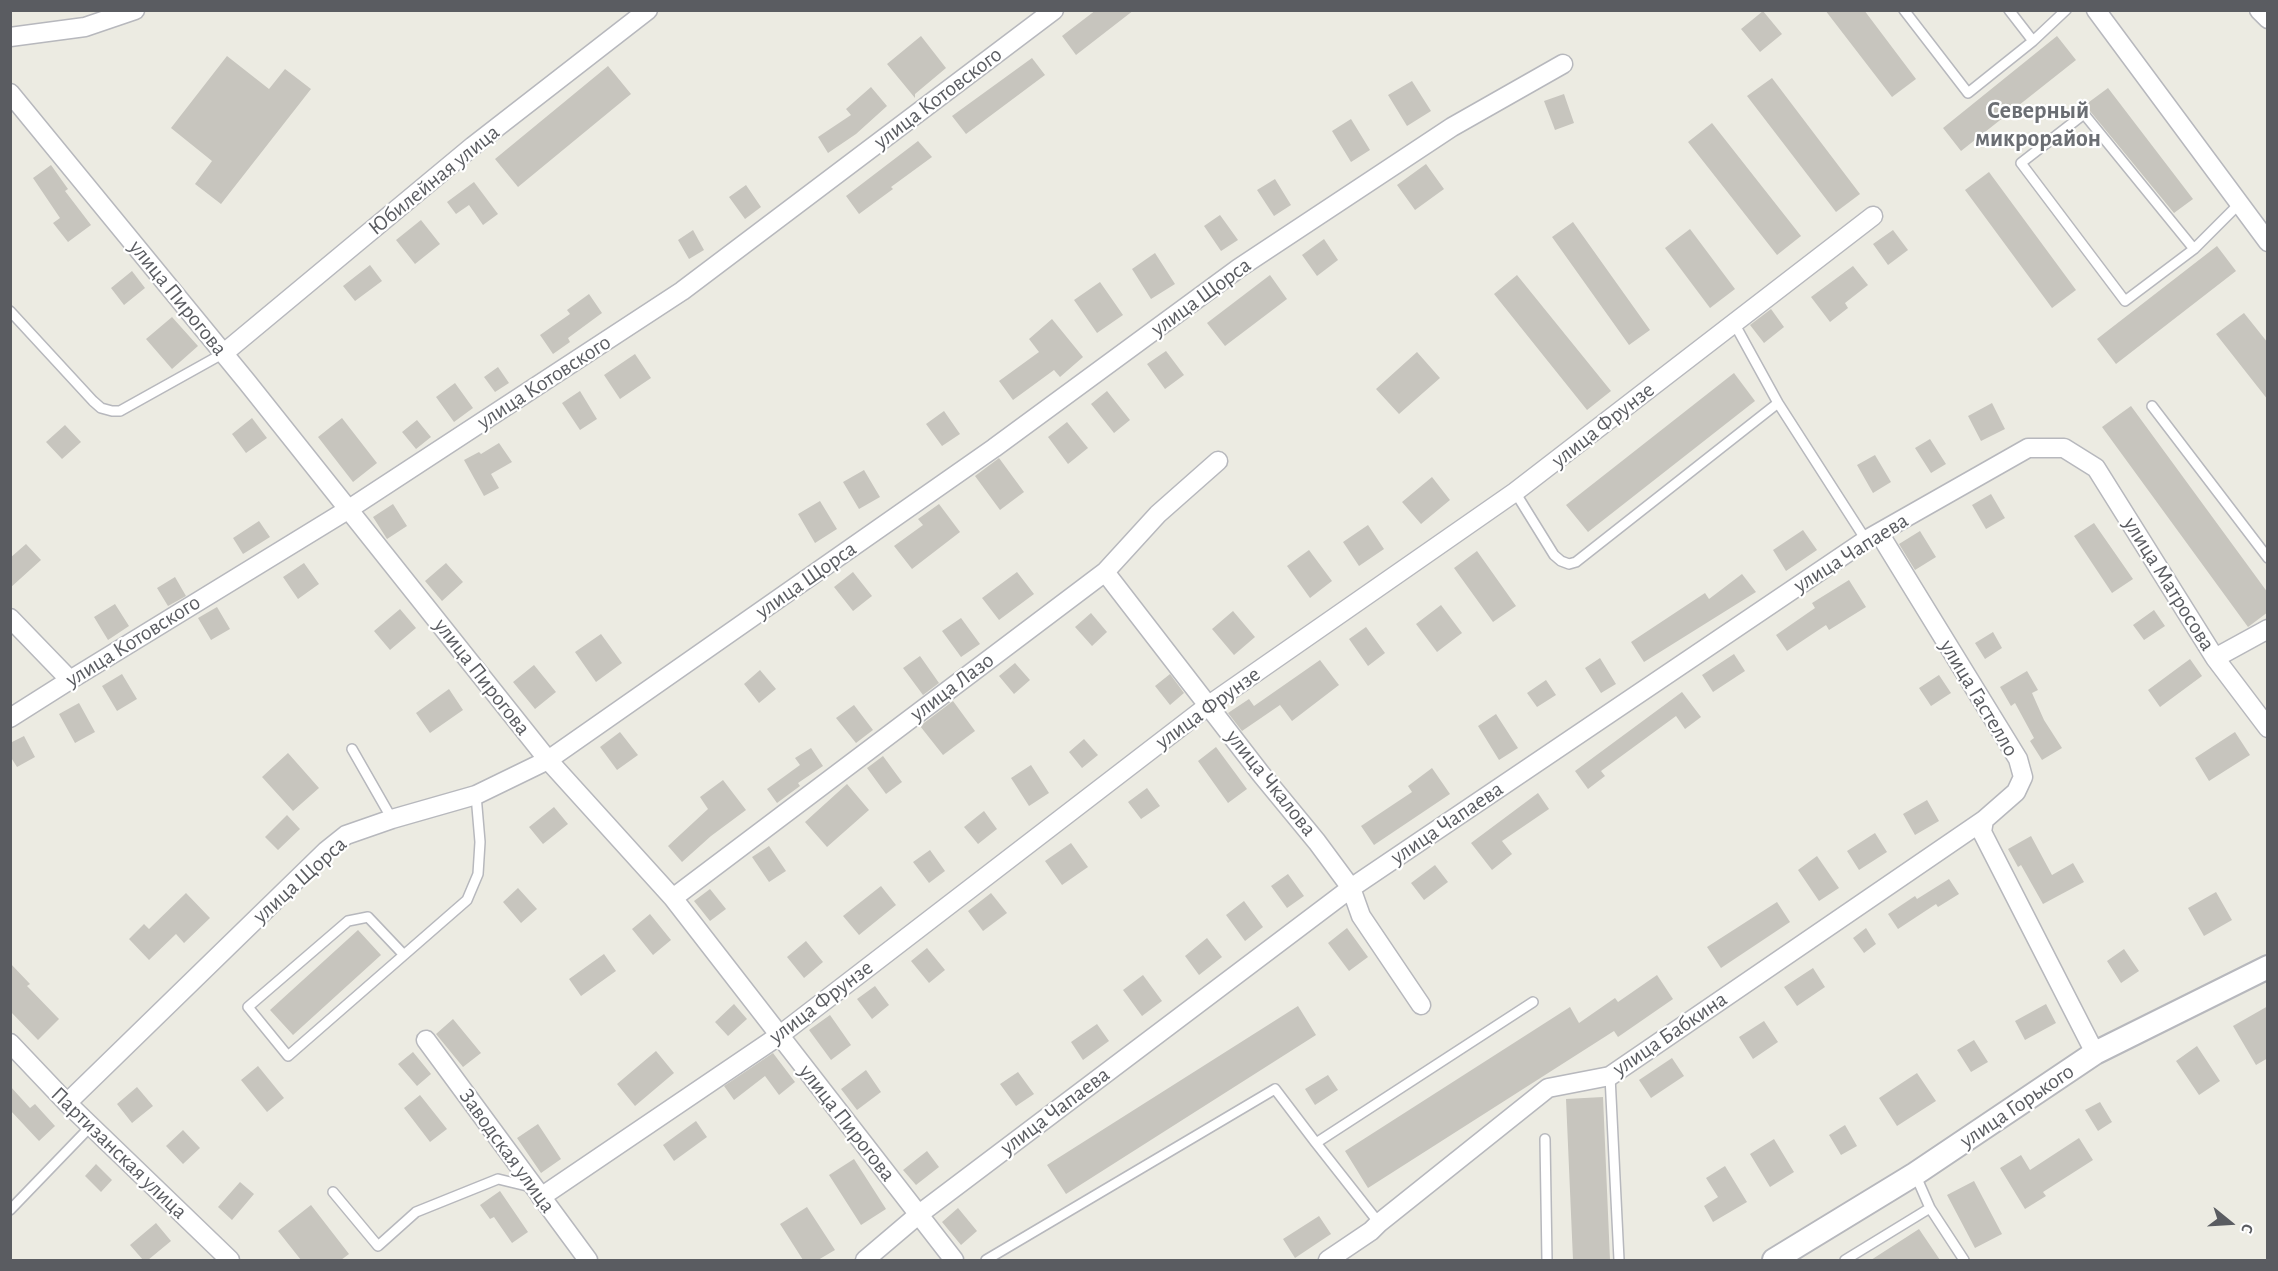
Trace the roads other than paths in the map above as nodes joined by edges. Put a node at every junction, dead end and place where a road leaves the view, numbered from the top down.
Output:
1 (135, 10) edge
2 (648, 10) edge
3 (1054, 10) edge
4 (1904, 10) edge
5 (2009, 10) edge
6 (2066, 10) edge
7 (2096, 10) edge
8 (2259, 10) edge
9 (2268, 19) edge
10 (10, 37) edge
11 (2033, 41) junction
12 (1563, 64) dead end
13 (10, 93) edge
14 (2240, 203) junction
15 (1873, 216) dead end
16 (2268, 242) edge
17 (2194, 249) junction
18 (10, 311) edge
19 (1734, 323) junction
20 (224, 353) junction
21 (1778, 403) junction
22 (2152, 406) dead end
23 (2064, 448) joint
24 (1218, 461) dead end
25 (1515, 492) junction
26 (349, 509) junction
27 (1872, 537) junction
28 (2268, 558) edge
29 (1105, 572) junction
30 (10, 618) edge
31 (2268, 629) edge
32 (2215, 658) junction
33 (70, 680) junction
34 (1209, 705) junction
35 (10, 718) edge
36 (2268, 728) edge
37 (352, 749) dead end
38 (548, 760) junction
39 (476, 795) junction
40 (392, 819) junction
41 (1984, 820) junction
42 (1351, 888) junction
43 (673, 898) junction
44 (404, 955) junction
45 (2268, 967) edge
46 (1533, 1002) dead end
47 (1421, 1005) dead end
48 (780, 1035) junction
49 (426, 1040) dead end
50 (10, 1043) edge
51 (2096, 1053) junction
52 (1610, 1076) junction
53 (67, 1103) junction
54 (91, 1126) junction
55 (1545, 1138) dead end
56 (1316, 1143) junction
57 (1915, 1174) junction
58 (333, 1192) dead end
59 (537, 1193) junction
60 (1930, 1208) junction
61 (10, 1210) edge
62 (918, 1215) junction
63 (1379, 1223) junction
64 (230, 1260) edge
65 (588, 1260) edge
66 (865, 1260) edge
67 (954, 1260) edge
68 (986, 1260) edge
69 (1328, 1260) edge
70 (1547, 1260) edge
71 (1619, 1260) edge
72 (1774, 1260) edge
73 (1845, 1260) edge
74 (1964, 1260) edge

1 - 10 street
2 - 20 street, Юбилейная улица
3 - 26 street, улица Котовского
4 - 11 lane
5 - 11 lane
6 - 11 lane
7 - 14 street
8 - 9 street
12 - 38 street, улица Щорса
13 - 20 street, улица Пирогова
14 - 16 street
14 - 17 lane
15 - 19 street, улица Фрунзе
17 - 17 lane
18 - 20 lane
19 - 21 lane
19 - 25 street, улица Фрунзе
20 - 26 street, улица Пирогова
21 - 25 lane
21 - 27 lane
22 - 28 lane
23 - 27 street, улица Чапаева
23 - 32 street, улица Матросова
24 - 29 street, улица Лазо
25 - 34 street, улица Фрунзе
26 - 33 street, улица Котовского
26 - 38 street, улица Пирогова
27 - 41 street, улица Гастелло
27 - 42 street, улица Чапаева
29 - 34 street, улица Чкалова
29 - 43 street, улица Лазо
30 - 33 street
31 - 32 street
32 - 36 street, улица Матросова
33 - 35 street, улица Котовского
34 - 42 street, улица Чкалова
34 - 48 street, улица Фрунзе
37 - 40 lane
38 - 39 street, улица Щорса
38 - 43 street, улица Пирогова
39 - 40 street, улица Щорса
39 - 44 lane
40 - 53 street, улица Щорса
41 - 51 street
41 - 52 street, улица Бабкина
42 - 47 street, улица Чкалова
42 - 62 street, улица Чапаева
43 - 48 street, улица Пирогова
44 - 44 lane
45 - 51 street, улица Горького
46 - 56 lane
48 - 59 street, улица Фрунзе
48 - 62 street, улица Пирогова
49 - 59 street, Заводская улица
50 - 53 street, Партизанская улица
51 - 57 street, улица Горького
52 - 63 street, улица Бабкина
52 - 71 lane
53 - 54 street, Партизанская улица
54 - 61 lane
54 - 64 street, Партизанская улица
55 - 70 lane
56 - 63 lane
56 - 68 lane
57 - 60 lane
57 - 72 street, улица Горького
58 - 59 lane
59 - 65 street, Заводская улица
60 - 73 lane
60 - 74 lane
62 - 66 street, улица Чапаева
62 - 67 street, улица Пирогова
63 - 69 street, улица Бабкина

